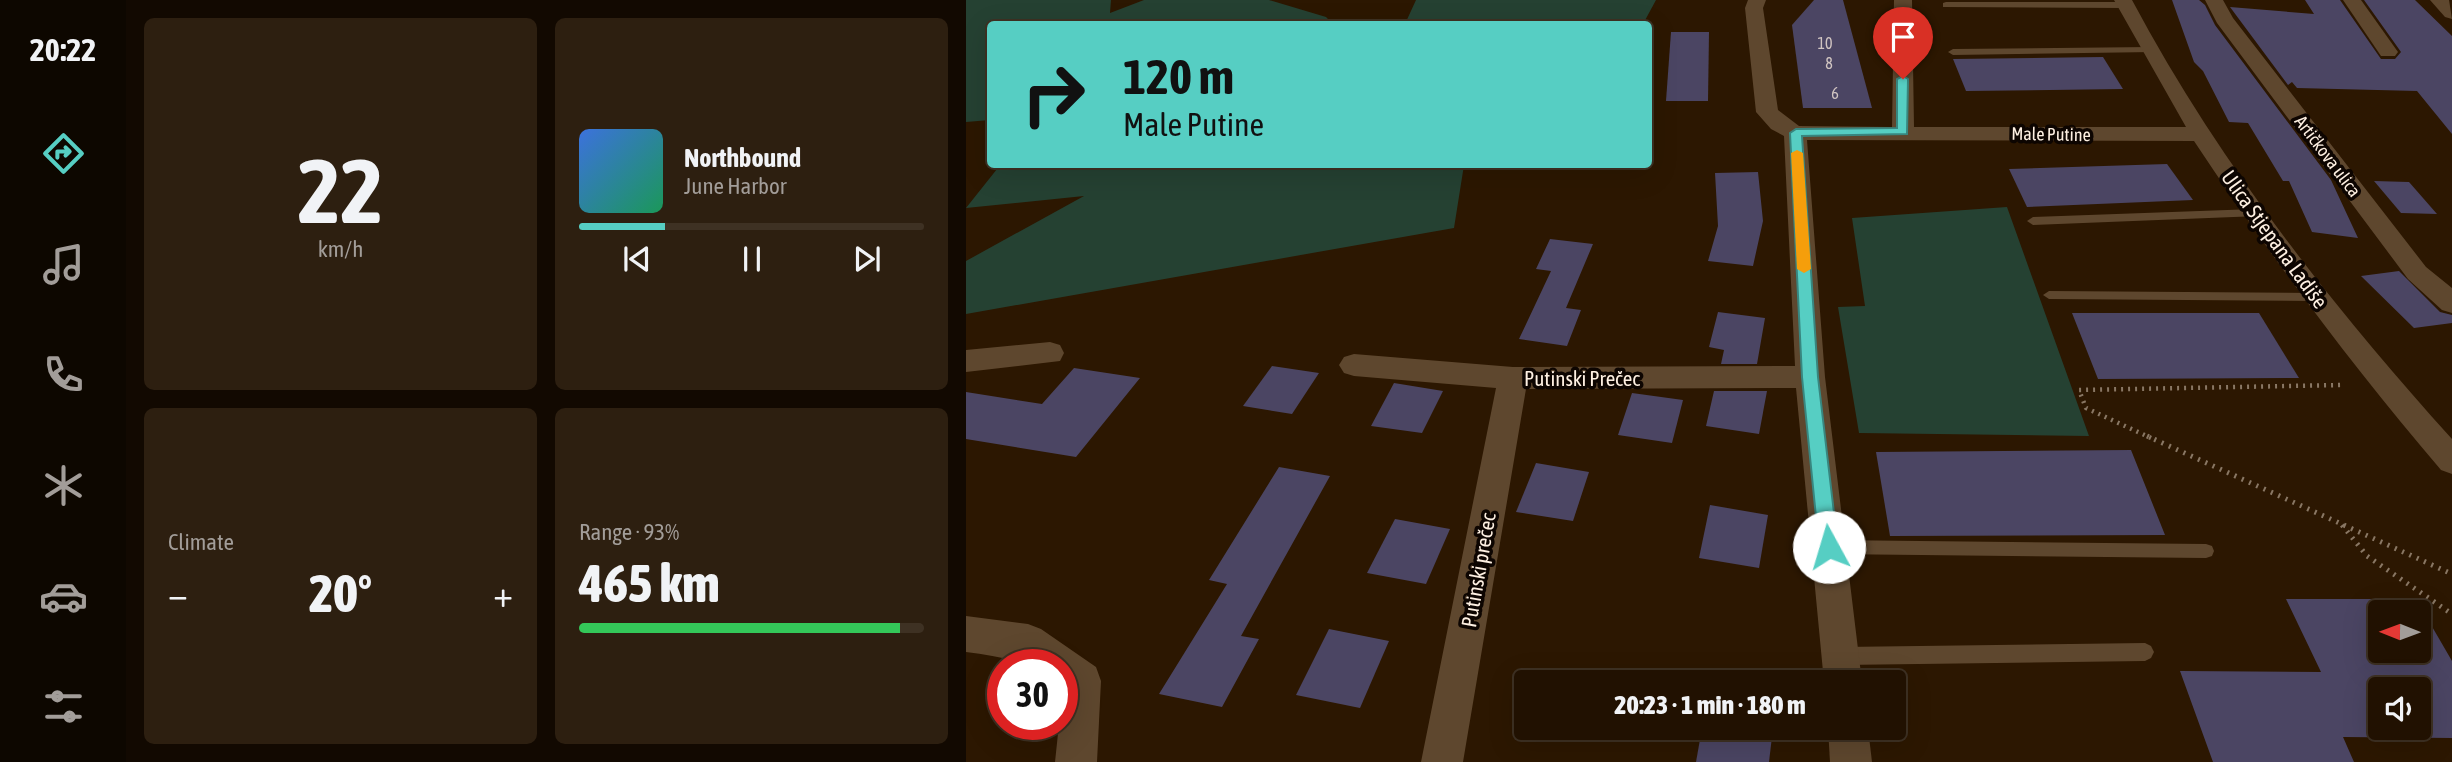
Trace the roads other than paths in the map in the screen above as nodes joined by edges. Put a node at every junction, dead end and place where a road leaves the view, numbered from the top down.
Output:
1 (1757, 0) edge
2 (1903, 0) edge
3 (2214, 0) edge
4 (2352, 0) edge
5 (2439, 0) edge
6 (2125, 2) edge
7 (1946, 5) dead end
8 (2452, 13) edge
9 (2151, 50) junction
10 (1953, 52) dead end
11 (2388, 52) dead end
12 (1903, 132) junction
13 (1796, 133) junction
14 (2199, 134) junction
15 (2255, 213) junction
16 (2033, 222) dead end
17 (2049, 295) dead end
18 (2314, 297) junction
19 (2452, 303) edge
20 (1050, 353) dead end
21 (966, 361) edge
22 (1354, 365) dead end
23 (1810, 377) junction
24 (1513, 378) junction
25 (2452, 461) edge
26 (1829, 547) junction
27 (2206, 551) dead end
28 (966, 634) edge
29 (1038, 649) edge
30 (2146, 652) dead end
31 (1842, 669) edge
32 (1078, 678) edge
33 (1078, 735) edge
34 (1078, 740) edge
35 (1849, 740) edge
36 (1076, 762) edge
37 (1442, 762) edge
38 (1852, 762) edge

1 - 13 street
2 - 12 street
3 - 19 street, Artičkova ulica
4 - 11 street
5 - 8 street
6 - 7 lane
6 - 9 street, Ulica Stjepana Ladiše
9 - 10 lane
9 - 14 street, Ulica Stjepana Ladiše
12 - 13 street, Male Putine
12 - 14 street, Male Putine
13 - 23 street
14 - 15 street, Ulica Stjepana Ladiše
15 - 16 lane
15 - 18 street, Ulica Stjepana Ladiše
17 - 18 lane
18 - 25 street, Ulica Stjepana Ladiše
20 - 21 street
22 - 24 street, Putinski Prečec
23 - 24 street, Putinski Prečec
23 - 26 street
24 - 37 street, Putinski prečec
26 - 27 lane
26 - 31 street
28 - 29 street
30 - 31 lane
32 - 33 street
34 - 36 street
35 - 38 street

